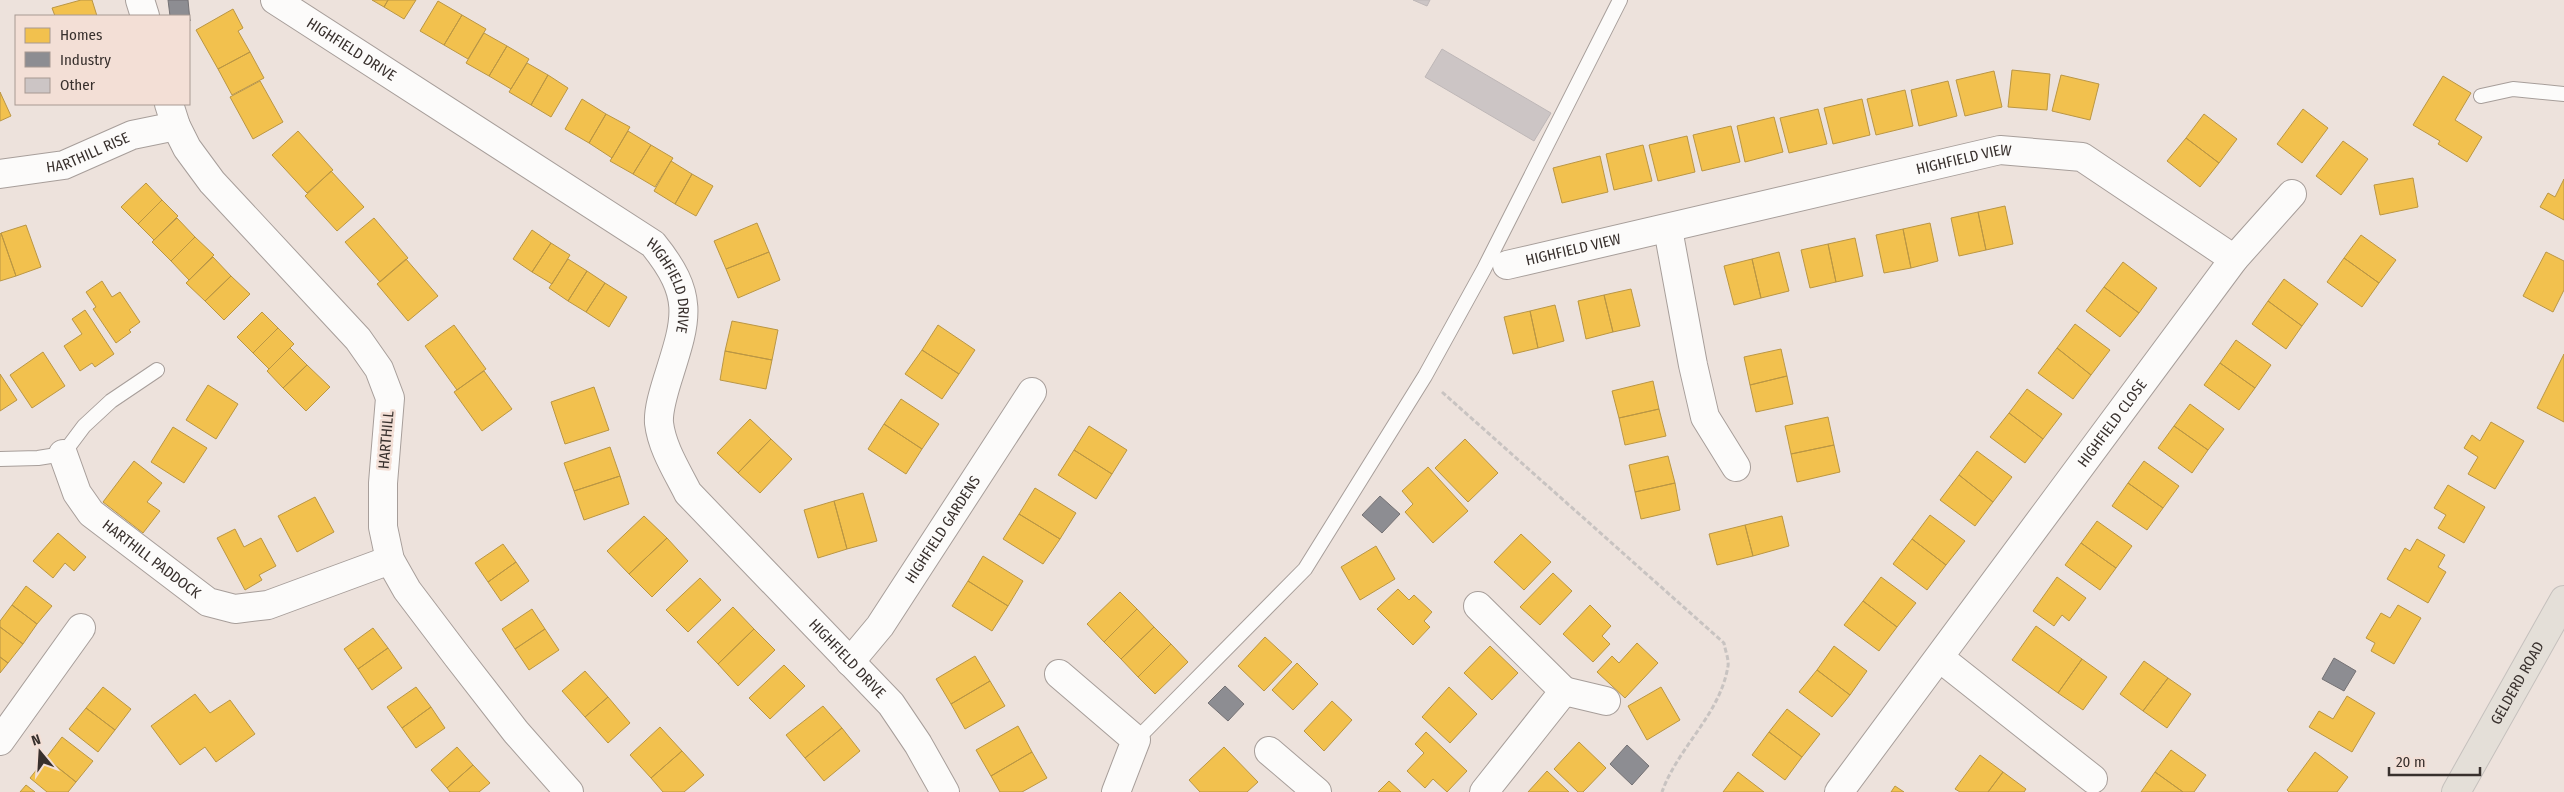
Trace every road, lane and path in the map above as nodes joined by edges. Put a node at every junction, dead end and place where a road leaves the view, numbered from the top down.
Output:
1 (140, 0) edge
2 (275, 0) edge
3 (1620, 0) edge
4 (144, 15) edge
5 (2564, 94) edge
6 (2481, 96) dead end
7 (172, 115) edge
8 (0, 174) edge
9 (2292, 194) dead end
10 (1668, 229) junction
11 (2234, 260) junction
12 (1507, 265) dead end
13 (157, 370) dead end
14 (1425, 376) junction
15 (1032, 392) dead end
16 (63, 454) junction
17 (0, 459) edge
18 (1736, 467) dead end
19 (390, 560) junction
20 (2564, 600) edge
21 (1478, 606) dead end
22 (81, 628) dead end
23 (1940, 658) junction
24 (850, 662) junction
25 (1059, 674) dead end
26 (1564, 691) junction
27 (1606, 702) dead end
28 (1136, 740) junction
29 (0, 741) edge
30 (1270, 751) dead end
31 (2093, 779) dead end
32 (1310, 790) edge
33 (569, 792) edge
34 (945, 792) edge
35 (1116, 792) edge
36 (1484, 792) edge
37 (1662, 792) edge
38 (1839, 792) edge
39 (2456, 792) edge

1 - 4 street
2 - 24 street, HIGHFIELD DRIVE
3 - 14 lane
5 - 6 lane
7 - 8 street, HARTHILL RISE
7 - 19 street, HARTHILL
9 - 11 street, HIGHFIELD CLOSE
10 - 11 street, HIGHFIELD VIEW
10 - 12 street, HIGHFIELD VIEW
10 - 18 street
11 - 23 street, HIGHFIELD CLOSE
13 - 16 lane
14 - 28 lane
14 - 37 path
15 - 24 street, HIGHFIELD GARDENS
16 - 17 lane
16 - 19 street, HARTHILL PADDOCK
19 - 33 street, HARTHILL
20 - 39 main road, GELDERD ROAD
21 - 26 street
22 - 29 street
23 - 31 street
23 - 38 street, HIGHFIELD CLOSE
24 - 34 street, HIGHFIELD DRIVE
25 - 28 street
26 - 27 street
26 - 36 street
28 - 35 street
30 - 32 street

